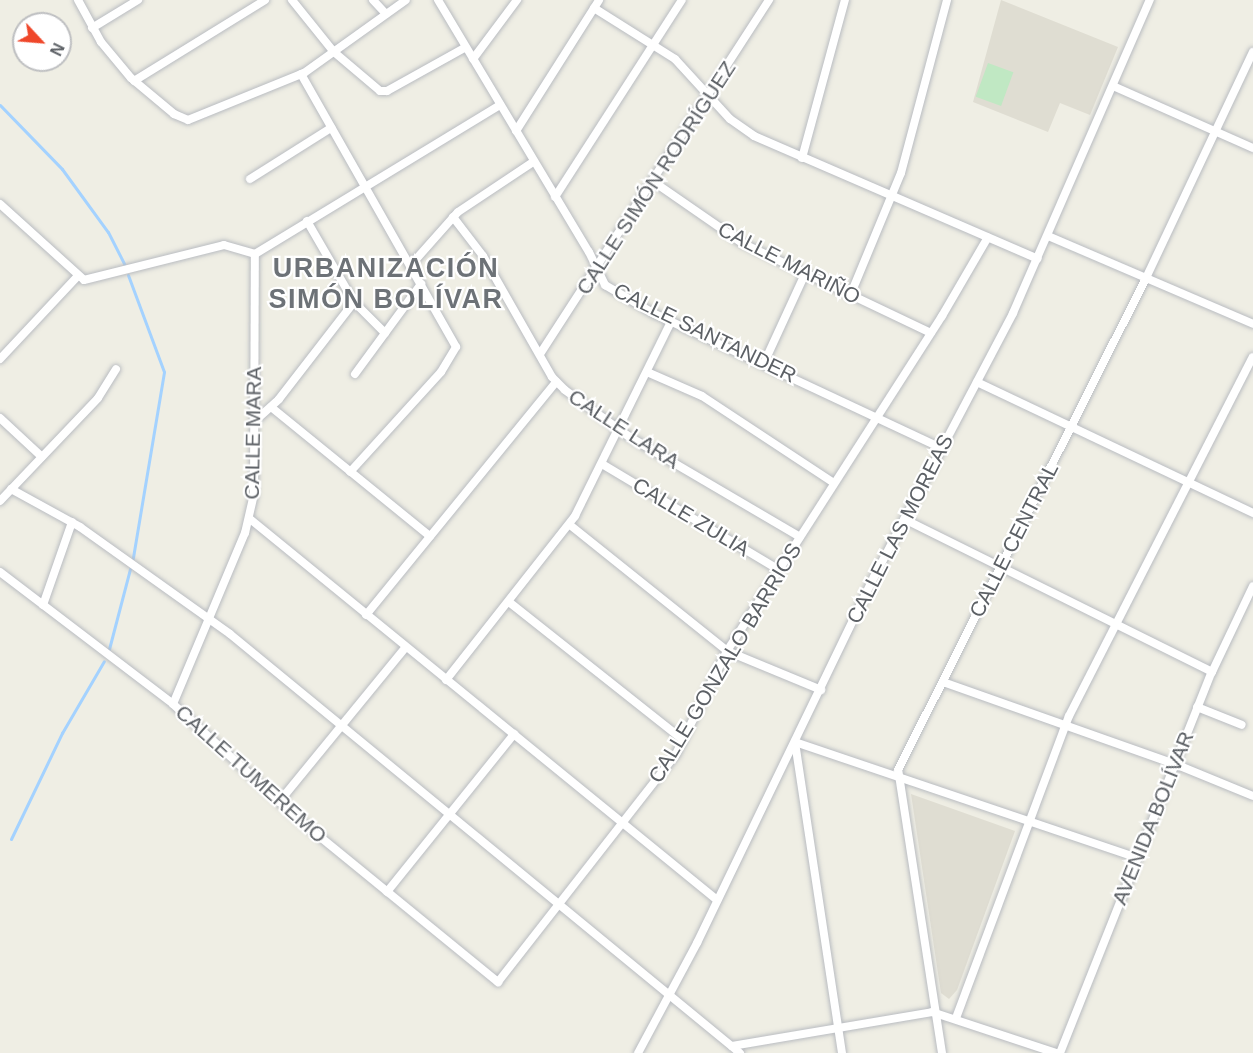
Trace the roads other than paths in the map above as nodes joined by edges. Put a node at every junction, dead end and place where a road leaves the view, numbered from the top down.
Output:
1 (78, 0) edge
2 (138, 0) edge
3 (265, 0) edge
4 (292, 0) edge
5 (373, 0) edge
6 (406, 0) edge
7 (516, 0) edge
8 (599, 0) edge
9 (682, 0) edge
10 (769, 0) edge
11 (844, 0) edge
12 (947, 0) edge
13 (1150, 0) edge
14 (443, 2) edge
15 (594, 8) junction
16 (386, 14) junction
17 (92, 28) junction
18 (654, 44) junction
19 (466, 47) junction
20 (334, 52) junction
21 (1253, 52) edge
22 (473, 59) junction
23 (301, 74) junction
24 (134, 81) junction
25 (1113, 86) junction
26 (709, 97) junction
27 (500, 105) junction
28 (331, 128) junction
29 (516, 131) junction
30 (1217, 132) junction
31 (1253, 148) edge
32 (802, 158) junction
33 (534, 162) junction
34 (250, 179) dead end
35 (654, 182) junction
36 (364, 186) junction
37 (892, 196) junction
38 (555, 197) junction
39 (0, 204) edge
40 (453, 217) junction
41 (307, 221) junction
42 (1048, 236) junction
43 (988, 237) junction
44 (255, 254) junction
45 (1038, 259) junction
46 (410, 266) junction
47 (596, 269) junction
48 (805, 274) junction
49 (77, 277) junction
50 (1146, 278) junction
51 (421, 284) junction
52 (850, 296) junction
53 (354, 302) junction
54 (671, 322) junction
55 (1253, 324) edge
56 (385, 333) junction
57 (931, 333) junction
58 (540, 354) junction
59 (1253, 357) edge
60 (0, 358) edge
61 (764, 363) junction
62 (117, 369) dead end
63 (647, 372) junction
64 (355, 374) dead end
65 (556, 382) junction
66 (977, 382) junction
67 (271, 407) junction
68 (877, 416) junction
69 (0, 418) edge
70 (256, 420) junction
71 (1071, 426) junction
72 (619, 429) junction
73 (941, 448) junction
74 (42, 457) junction
75 (602, 464) junction
76 (350, 472) junction
77 (1189, 482) junction
78 (834, 483) junction
79 (11, 489) junction
80 (0, 501) edge
81 (1253, 513) edge
82 (250, 519) junction
83 (904, 519) junction
84 (72, 522) junction
85 (570, 525) junction
86 (430, 536) junction
87 (800, 537) junction
88 (1000, 568) junction
89 (779, 570) junction
90 (0, 572) edge
91 (1253, 586) edge
92 (509, 602) junction
93 (43, 605) junction
94 (366, 615) junction
95 (209, 618) junction
96 (1115, 626) junction
97 (406, 647) junction
98 (727, 651) junction
99 (1212, 672) junction
100 (446, 680) junction
101 (943, 682) junction
102 (821, 690) junction
103 (173, 704) junction
104 (1197, 707) junction
105 (342, 725) junction
106 (1242, 725) dead end
107 (1064, 726) junction
108 (514, 735) junction
109 (683, 740) junction
110 (795, 742) junction
111 (1175, 764) junction
112 (898, 779) junction
113 (1253, 796) edge
114 (279, 802) junction
115 (450, 814) junction
116 (1029, 822) junction
117 (623, 825) junction
118 (1137, 858) junction
119 (387, 892) junction
120 (717, 900) junction
121 (561, 905) junction
122 (498, 982) joint
123 (670, 995) junction
124 (936, 1013) junction
125 (956, 1018) junction
126 (838, 1027) junction
127 (732, 1046) junction
128 (638, 1053) edge
129 (740, 1053) edge
130 (842, 1053) edge
131 (942, 1053) edge
132 (1058, 1053) edge

1 - 17 street
2 - 17 street
3 - 24 street
4 - 20 street
5 - 16 street
6 - 16 street
7 - 22 street
8 - 15 street
9 - 18 street
10 - 26 street, CALLE SIMÓN RODRÍGUEZ
11 - 32 street
12 - 37 street
13 - 25 street, CALLE LAS MOREAS
14 - 19 street, CALLE SANTANDER
15 - 18 street
15 - 29 street
16 - 20 street
17 - 24 street
18 - 26 street
18 - 38 street
19 - 20 street
19 - 22 street, CALLE SANTANDER
20 - 23 street
21 - 30 street, CALLE CENTRAL
22 - 27 street, CALLE SANTANDER
23 - 24 street
23 - 28 street
25 - 30 street
25 - 42 street, CALLE LAS MOREAS
26 - 32 street
26 - 35 street, CALLE SIMÓN RODRÍGUEZ
27 - 29 street, CALLE SANTANDER
27 - 36 street
28 - 34 street
28 - 36 street
29 - 33 street, CALLE SANTANDER
30 - 31 street
30 - 50 street, CALLE CENTRAL
32 - 37 street
33 - 38 street, CALLE SANTANDER
33 - 40 street
35 - 47 street, CALLE SIMÓN RODRÍGUEZ
35 - 48 street, CALLE MARIÑO
36 - 41 street
36 - 46 street
37 - 43 street
37 - 52 street
38 - 47 street, CALLE SANTANDER
39 - 49 street
40 - 46 street
40 - 58 street, CALLE LARA
41 - 44 street
41 - 53 street
42 - 45 street, CALLE LAS MOREAS
42 - 50 street
43 - 45 street
43 - 57 street, CALLE GONZALO BARRIOS
44 - 49 street
44 - 70 street, CALLE MARA
45 - 66 street, CALLE LAS MOREAS
46 - 51 street
47 - 54 street, CALLE SANTANDER
47 - 58 street, CALLE SIMÓN RODRÍGUEZ
48 - 52 street, CALLE MARIÑO
48 - 61 street
49 - 60 street
50 - 55 street
50 - 71 street, CALLE CENTRAL
51 - 56 street
51 - 76 street
52 - 57 street, CALLE MARIÑO
53 - 56 street
53 - 67 street
54 - 61 street, CALLE SANTANDER
54 - 63 street
56 - 64 street
57 - 68 street, CALLE GONZALO BARRIOS
58 - 65 street, CALLE LARA
59 - 77 street
61 - 68 street, CALLE SANTANDER
62 - 74 street
63 - 72 street
63 - 78 street
65 - 72 street, CALLE LARA
65 - 86 street
66 - 71 street
66 - 73 street, CALLE LAS MOREAS
67 - 70 street
67 - 76 street
68 - 73 street, CALLE SANTANDER
68 - 78 street, CALLE GONZALO BARRIOS
69 - 74 street
70 - 82 street, CALLE MARA
71 - 77 street
71 - 88 street, CALLE CENTRAL
72 - 75 street
72 - 87 street, CALLE LARA
73 - 83 street, CALLE LAS MOREAS
74 - 79 street
75 - 85 street
75 - 89 street, CALLE ZULIA
76 - 86 street
77 - 81 street
77 - 96 street
78 - 87 street, CALLE GONZALO BARRIOS
79 - 80 street
79 - 84 street
82 - 94 street
82 - 95 street, CALLE MARA
83 - 88 street
83 - 102 street, CALLE LAS MOREAS
84 - 93 street
84 - 95 street
85 - 92 street
85 - 98 street
86 - 94 street
87 - 89 street, CALLE GONZALO BARRIOS
88 - 96 street
88 - 101 street, CALLE CENTRAL
89 - 98 street, CALLE GONZALO BARRIOS
90 - 93 street, CALLE TUMEREMO
91 - 99 street, AVENIDA BOLÍVAR
92 - 100 street
92 - 109 street
93 - 103 street, CALLE TUMEREMO
94 - 97 street
95 - 103 street, CALLE MARA
95 - 105 street
96 - 99 street
96 - 107 street
97 - 100 street
97 - 105 street
98 - 102 street
98 - 109 street, CALLE GONZALO BARRIOS
99 - 104 street, AVENIDA BOLÍVAR
100 - 108 street
101 - 107 street
101 - 112 street, CALLE CENTRAL
102 - 110 street, CALLE LAS MOREAS
103 - 114 street, CALLE TUMEREMO
104 - 106 street
104 - 111 street, AVENIDA BOLÍVAR
105 - 114 street
105 - 115 street
107 - 111 street
107 - 116 street
108 - 115 street
108 - 117 street
109 - 117 street, CALLE GONZALO BARRIOS
110 - 112 street
110 - 120 street, CALLE LAS MOREAS
110 - 126 street
111 - 113 street
111 - 118 street, AVENIDA BOLÍVAR
112 - 116 street
112 - 124 street, CALLE CENTRAL
114 - 119 street, CALLE TUMEREMO
115 - 119 street
115 - 121 street
116 - 118 street
116 - 125 street
117 - 120 street
117 - 121 street, CALLE GONZALO BARRIOS
118 - 132 street, AVENIDA BOLÍVAR
119 - 122 street, CALLE TUMEREMO
120 - 123 street, CALLE LAS MOREAS
121 - 122 street, CALLE GONZALO BARRIOS
121 - 123 street
123 - 127 street
123 - 128 street, CALLE LAS MOREAS
124 - 125 street
124 - 126 street
124 - 131 street, CALLE CENTRAL
125 - 132 street
126 - 127 street
126 - 130 street
127 - 129 street

